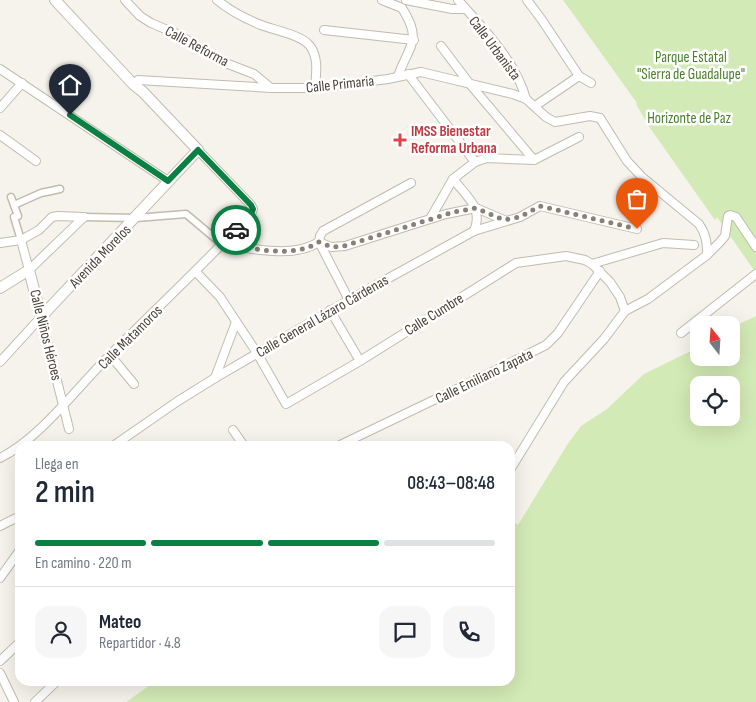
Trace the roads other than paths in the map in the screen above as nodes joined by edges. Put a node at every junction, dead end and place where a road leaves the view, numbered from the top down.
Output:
1 (55, 0) edge
2 (125, 0) edge
3 (217, 0) edge
4 (382, 0) edge
5 (406, 0) edge
6 (458, 0) edge
7 (526, 0) edge
8 (65, 5) edge
9 (466, 9) junction
10 (324, 30) dead end
11 (414, 40) junction
12 (441, 46) dead end
13 (0, 69) edge
14 (408, 74) junction
15 (398, 76) junction
16 (578, 76) junction
17 (22, 82) junction
18 (135, 82) junction
19 (469, 83) junction
20 (591, 84) dead end
21 (271, 88) junction
22 (315, 88) junction
23 (526, 99) junction
24 (536, 106) junction
25 (0, 108) edge
26 (0, 135) edge
27 (579, 137) dead end
28 (198, 150) junction
29 (534, 160) junction
30 (36, 161) dead end
31 (474, 162) junction
32 (453, 179) junction
33 (168, 181) junction
34 (411, 183) dead end
35 (60, 190) dead end
36 (10, 197) dead end
37 (14, 205) junction
38 (476, 208) junction
39 (84, 218) junction
40 (136, 218) junction
41 (430, 219) junction
42 (504, 220) junction
43 (637, 229) dead end
44 (474, 231) junction
45 (21, 240) junction
46 (319, 242) junction
47 (0, 243) edge
48 (223, 244) junction
49 (694, 245) dead end
50 (756, 247) edge
51 (707, 255) junction
52 (592, 264) junction
53 (29, 270) junction
54 (600, 271) junction
55 (196, 272) junction
56 (756, 274) edge
57 (0, 288) edge
58 (349, 300) junction
59 (330, 310) junction
60 (624, 311) junction
61 (41, 317) junction
62 (236, 322) junction
63 (681, 333) dead end
64 (257, 353) junction
65 (110, 355) junction
66 (358, 356) dead end
67 (0, 362) edge
68 (215, 378) junction
69 (134, 384) dead end
70 (63, 405) junction
71 (69, 429) dead end
72 (233, 430) dead end
73 (26, 441) edge
74 (121, 441) edge
75 (241, 441) edge
76 (348, 441) edge
77 (15, 449) edge
78 (0, 458) edge
79 (515, 462) edge
80 (15, 518) edge
81 (0, 526) edge
82 (15, 557) edge
83 (0, 578) edge
84 (15, 647) edge
85 (0, 661) edge
86 (0, 673) edge
87 (53, 686) edge
88 (14, 702) edge
89 (36, 702) edge

1 - 8 street
2 - 21 street, Calle Reforma
3 - 22 street
4 - 11 street
5 - 9 street
6 - 9 street, Calle Urbanista
7 - 16 street
8 - 18 street
9 - 23 street, Calle Urbanista
10 - 11 street
11 - 15 street
12 - 19 street
13 - 17 street
14 - 15 street, Calle Primaria
14 - 19 street, Calle Primaria
14 - 31 street
15 - 22 street, Calle Primaria
16 - 20 street
16 - 24 street
17 - 25 street
17 - 33 street
18 - 21 street, Calle Primaria
18 - 28 street
19 - 23 street, Calle Primaria
19 - 29 street
21 - 22 street, Calle Primaria
23 - 24 street, Calle Primaria
24 - 51 street, Calle Primaria
26 - 30 street
27 - 29 street
28 - 33 street, Avenida Morelos
28 - 48 street, Calle Matamoros
29 - 31 street
31 - 32 street
32 - 38 street
32 - 41 street
33 - 40 street, Avenida Morelos
34 - 46 street
35 - 37 street
36 - 37 street
37 - 45 street
38 - 41 street
38 - 42 street
38 - 44 street
39 - 40 street
39 - 45 street
39 - 53 street
40 - 48 street
40 - 61 street, Avenida Morelos
41 - 46 street
42 - 43 street, Calle General Lázaro Cárdenas
42 - 44 street, Calle General Lázaro Cárdenas
44 - 58 street, Calle General Lázaro Cárdenas
45 - 47 street
45 - 53 street, Calle Niños Héroes
46 - 48 street
46 - 58 street
48 - 55 street, Calle Matamoros
49 - 52 street
50 - 51 street
51 - 60 street
52 - 54 street, Calle Cumbre
52 - 64 street, Calle Cumbre
53 - 57 street
53 - 61 street, Calle Niños Héroes
54 - 60 street, Calle Cumbre
54 - 76 street, Calle Emiliano Zapata
55 - 62 street
55 - 65 street, Calle Matamoros
56 - 63 street
58 - 59 street, Calle General Lázaro Cárdenas
59 - 64 street, Calle General Lázaro Cárdenas
59 - 66 street
60 - 79 street
61 - 67 street, Avenida Morelos
61 - 70 street, Calle Niños Héroes
62 - 64 street
62 - 68 street
64 - 68 street, Calle General Lázaro Cárdenas
65 - 69 street
65 - 70 street, Calle Matamoros
68 - 74 street, Calle General Lázaro Cárdenas
70 - 71 street, Calle Niños Héroes
70 - 73 street, Calle Matamoros
72 - 75 street
77 - 78 street, Calle Matamoros
80 - 81 street
82 - 83 street
84 - 85 street
86 - 88 street
87 - 89 street

